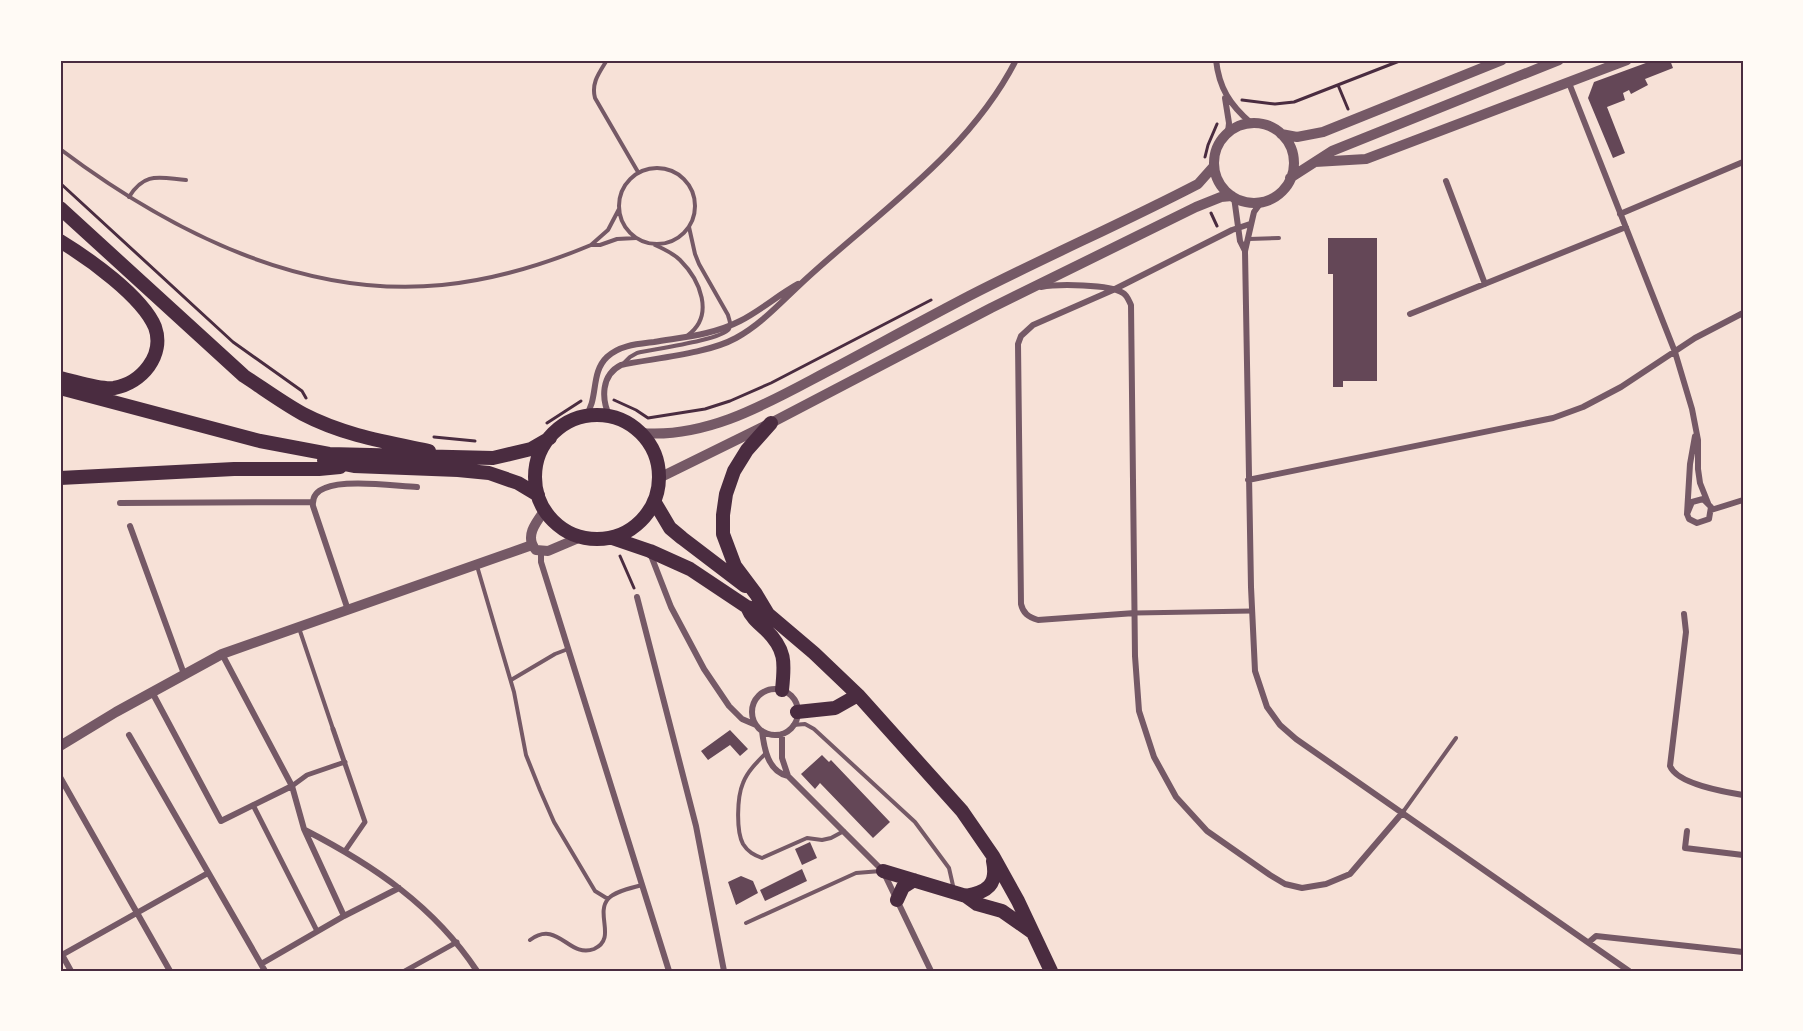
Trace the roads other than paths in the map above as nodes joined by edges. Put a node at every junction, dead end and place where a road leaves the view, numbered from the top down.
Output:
1 (607, 60) edge
2 (1016, 60) edge
3 (1216, 60) edge
4 (1502, 60) edge
5 (1559, 60) edge
6 (1627, 60) edge
7 (1569, 83) junction
8 (1230, 108) junction
9 (1251, 123) junction
10 (1228, 132) junction
11 (1281, 134) junction
12 (60, 149) edge
13 (1315, 162) junction
14 (1743, 162) edge
15 (1209, 166) junction
16 (638, 172) junction
17 (1290, 178) junction
18 (186, 180) dead end
19 (1446, 181) dead end
20 (1233, 196) junction
21 (129, 197) junction
22 (1262, 201) junction
23 (60, 208) edge
24 (619, 208) junction
25 (1620, 214) junction
26 (1250, 224) junction
27 (1626, 226) junction
28 (689, 227) junction
29 (1239, 228) junction
30 (636, 238) junction
31 (1279, 238) dead end
32 (60, 239) edge
33 (1249, 239) junction
34 (655, 244) junction
35 (591, 245) junction
36 (1245, 251) junction
37 (804, 281) junction
38 (1485, 284) junction
39 (1030, 288) junction
40 (1113, 290) junction
41 (1743, 313) edge
42 (1410, 314) dead end
43 (730, 325) junction
44 (684, 337) junction
45 (1675, 352) junction
46 (621, 365) junction
47 (60, 378) edge
48 (60, 388) edge
49 (60, 396) edge
50 (585, 417) junction
51 (610, 417) junction
52 (771, 423) junction
53 (1696, 430) junction
54 (641, 434) junction
55 (550, 438) junction
56 (466, 459) junction
57 (354, 466) junction
58 (659, 477) junction
59 (60, 478) edge
60 (1248, 480) junction
61 (417, 488) dead end
62 (538, 495) junction
63 (1743, 500) edge
64 (654, 501) junction
65 (312, 502) junction
66 (1708, 503) junction
67 (120, 504) dead end
68 (545, 510) junction
69 (1711, 510) junction
70 (1687, 514) junction
71 (130, 526) dead end
72 (581, 537) junction
73 (612, 538) junction
74 (536, 549) junction
75 (650, 551) junction
76 (477, 566) junction
77 (756, 594) junction
78 (637, 597) road end
79 (747, 607) junction
80 (348, 610) junction
81 (1252, 611) junction
82 (1135, 613) junction
83 (768, 614) junction
84 (1684, 614) dead end
85 (298, 628) junction
86 (569, 649) junction
87 (222, 654) junction
88 (184, 674) junction
89 (511, 680) junction
90 (782, 690) junction
91 (152, 692) junction
92 (858, 695) junction
93 (795, 718) junction
94 (756, 725) junction
95 (333, 729) joint
96 (762, 731) junction
97 (782, 734) junction
98 (129, 735) dead end
99 (1456, 738) dead end
100 (60, 746) edge
101 (766, 753) junction
102 (345, 762) junction
103 (788, 776) junction
104 (60, 777) edge
105 (292, 786) junction
106 (1743, 795) edge
107 (253, 805) junction
108 (1403, 812) junction
109 (304, 829) junction
110 (844, 831) junction
111 (1687, 831) dead end
112 (345, 851) junction
113 (1743, 855) edge
114 (993, 856) junction
115 (883, 871) junction
116 (207, 873) junction
117 (914, 880) junction
118 (643, 885) junction
119 (399, 888) junction
120 (960, 894) junction
121 (608, 899) junction
122 (897, 900) junction
123 (136, 914) junction
124 (344, 915) junction
125 (746, 923) dead end
126 (318, 931) junction
127 (1033, 933) junction
128 (530, 940) dead end
129 (457, 942) junction
130 (1589, 942) junction
131 (1743, 952) edge
132 (61, 954) edge
133 (263, 968) edge
134 (71, 971) edge
135 (170, 971) edge
136 (405, 971) edge
137 (477, 971) edge
138 (669, 971) edge
139 (724, 971) edge
140 (931, 971) edge
141 (1051, 971) edge
142 (1629, 971) edge

1 - 16 lane
2 - 37 street
3 - 8 street
4 - 11 street
5 - 13 street
6 - 7 street
7 - 13 street
7 - 25 street
8 - 9 street
8 - 10 street
9 - 10 street
9 - 11 street
10 - 15 street
11 - 17 street
12 - 21 lane
13 - 17 street
14 - 25 street
15 - 20 street
15 - 54 street
16 - 24 lane
16 - 28 lane
17 - 22 street
18 - 21 lane
19 - 38 street
20 - 22 street
20 - 29 street
20 - 39 street
21 - 35 lane
22 - 26 street
23 - 56 highway
24 - 30 lane
24 - 35 lane
25 - 27 street
26 - 29 street
26 - 33 street
27 - 38 street
27 - 45 street
28 - 34 lane
28 - 43 lane
29 - 36 street
29 - 40 street
30 - 34 lane
30 - 35 lane
31 - 33 lane
32 - 47 highway
33 - 36 street
34 - 44 lane
36 - 60 street
37 - 43 street
37 - 46 street
38 - 42 street
39 - 40 street
39 - 52 street
40 - 82 street
40 - 82 street
41 - 45 street
43 - 44 street
43 - 46 lane
44 - 50 street
45 - 53 street
45 - 60 street
46 - 51 street
48 - 56 highway
49 - 57 highway
50 - 51 highway
50 - 55 highway
51 - 54 highway
52 - 58 street
52 - 77 highway
53 - 66 street
53 - 70 street
54 - 58 highway
55 - 56 highway
55 - 62 highway
57 - 59 highway
57 - 62 highway
58 - 64 highway
60 - 81 street
61 - 65 street
62 - 68 highway
63 - 69 street
64 - 73 highway
64 - 77 highway
65 - 67 street
65 - 80 street
66 - 69 street
66 - 70 street
68 - 72 highway
68 - 74 street
69 - 70 street
71 - 88 street
72 - 73 highway
72 - 74 street
73 - 75 highway
74 - 76 street
74 - 86 street
75 - 79 highway
75 - 94 street
76 - 80 street
76 - 89 lane
77 - 83 highway
78 - 139 street
79 - 83 highway
79 - 90 highway
80 - 85 street
81 - 82 street
81 - 108 street
82 - 108 street
83 - 92 highway
84 - 106 street
85 - 87 street
85 - 95 lane
86 - 89 lane
86 - 118 street
87 - 88 street
87 - 105 street
88 - 91 street
89 - 121 lane
90 - 93 street
90 - 94 street
91 - 100 street
91 - 107 street
92 - 93 highway
92 - 114 highway
93 - 97 street
93 - 120 lane
94 - 96 street
95 - 102 street
96 - 97 street
96 - 101 street
97 - 103 street
98 - 116 street
99 - 108 lane
101 - 103 street
101 - 110 lane
102 - 105 street
102 - 112 street
103 - 110 street
104 - 123 street
105 - 107 street
105 - 109 street
107 - 126 street
108 - 130 street
109 - 112 street
109 - 124 street
110 - 115 street
111 - 113 street
112 - 119 street
114 - 120 highway
114 - 127 highway
115 - 117 highway
115 - 122 street
115 - 125 lane
116 - 123 street
116 - 133 street
117 - 120 highway
117 - 122 highway
118 - 121 lane
118 - 138 street
119 - 124 street
119 - 129 street
120 - 127 highway
121 - 128 lane
122 - 140 street
123 - 132 street
123 - 135 street
124 - 126 street
126 - 133 street
127 - 141 highway
129 - 136 street
129 - 137 street
130 - 131 street
130 - 142 street
132 - 134 street

